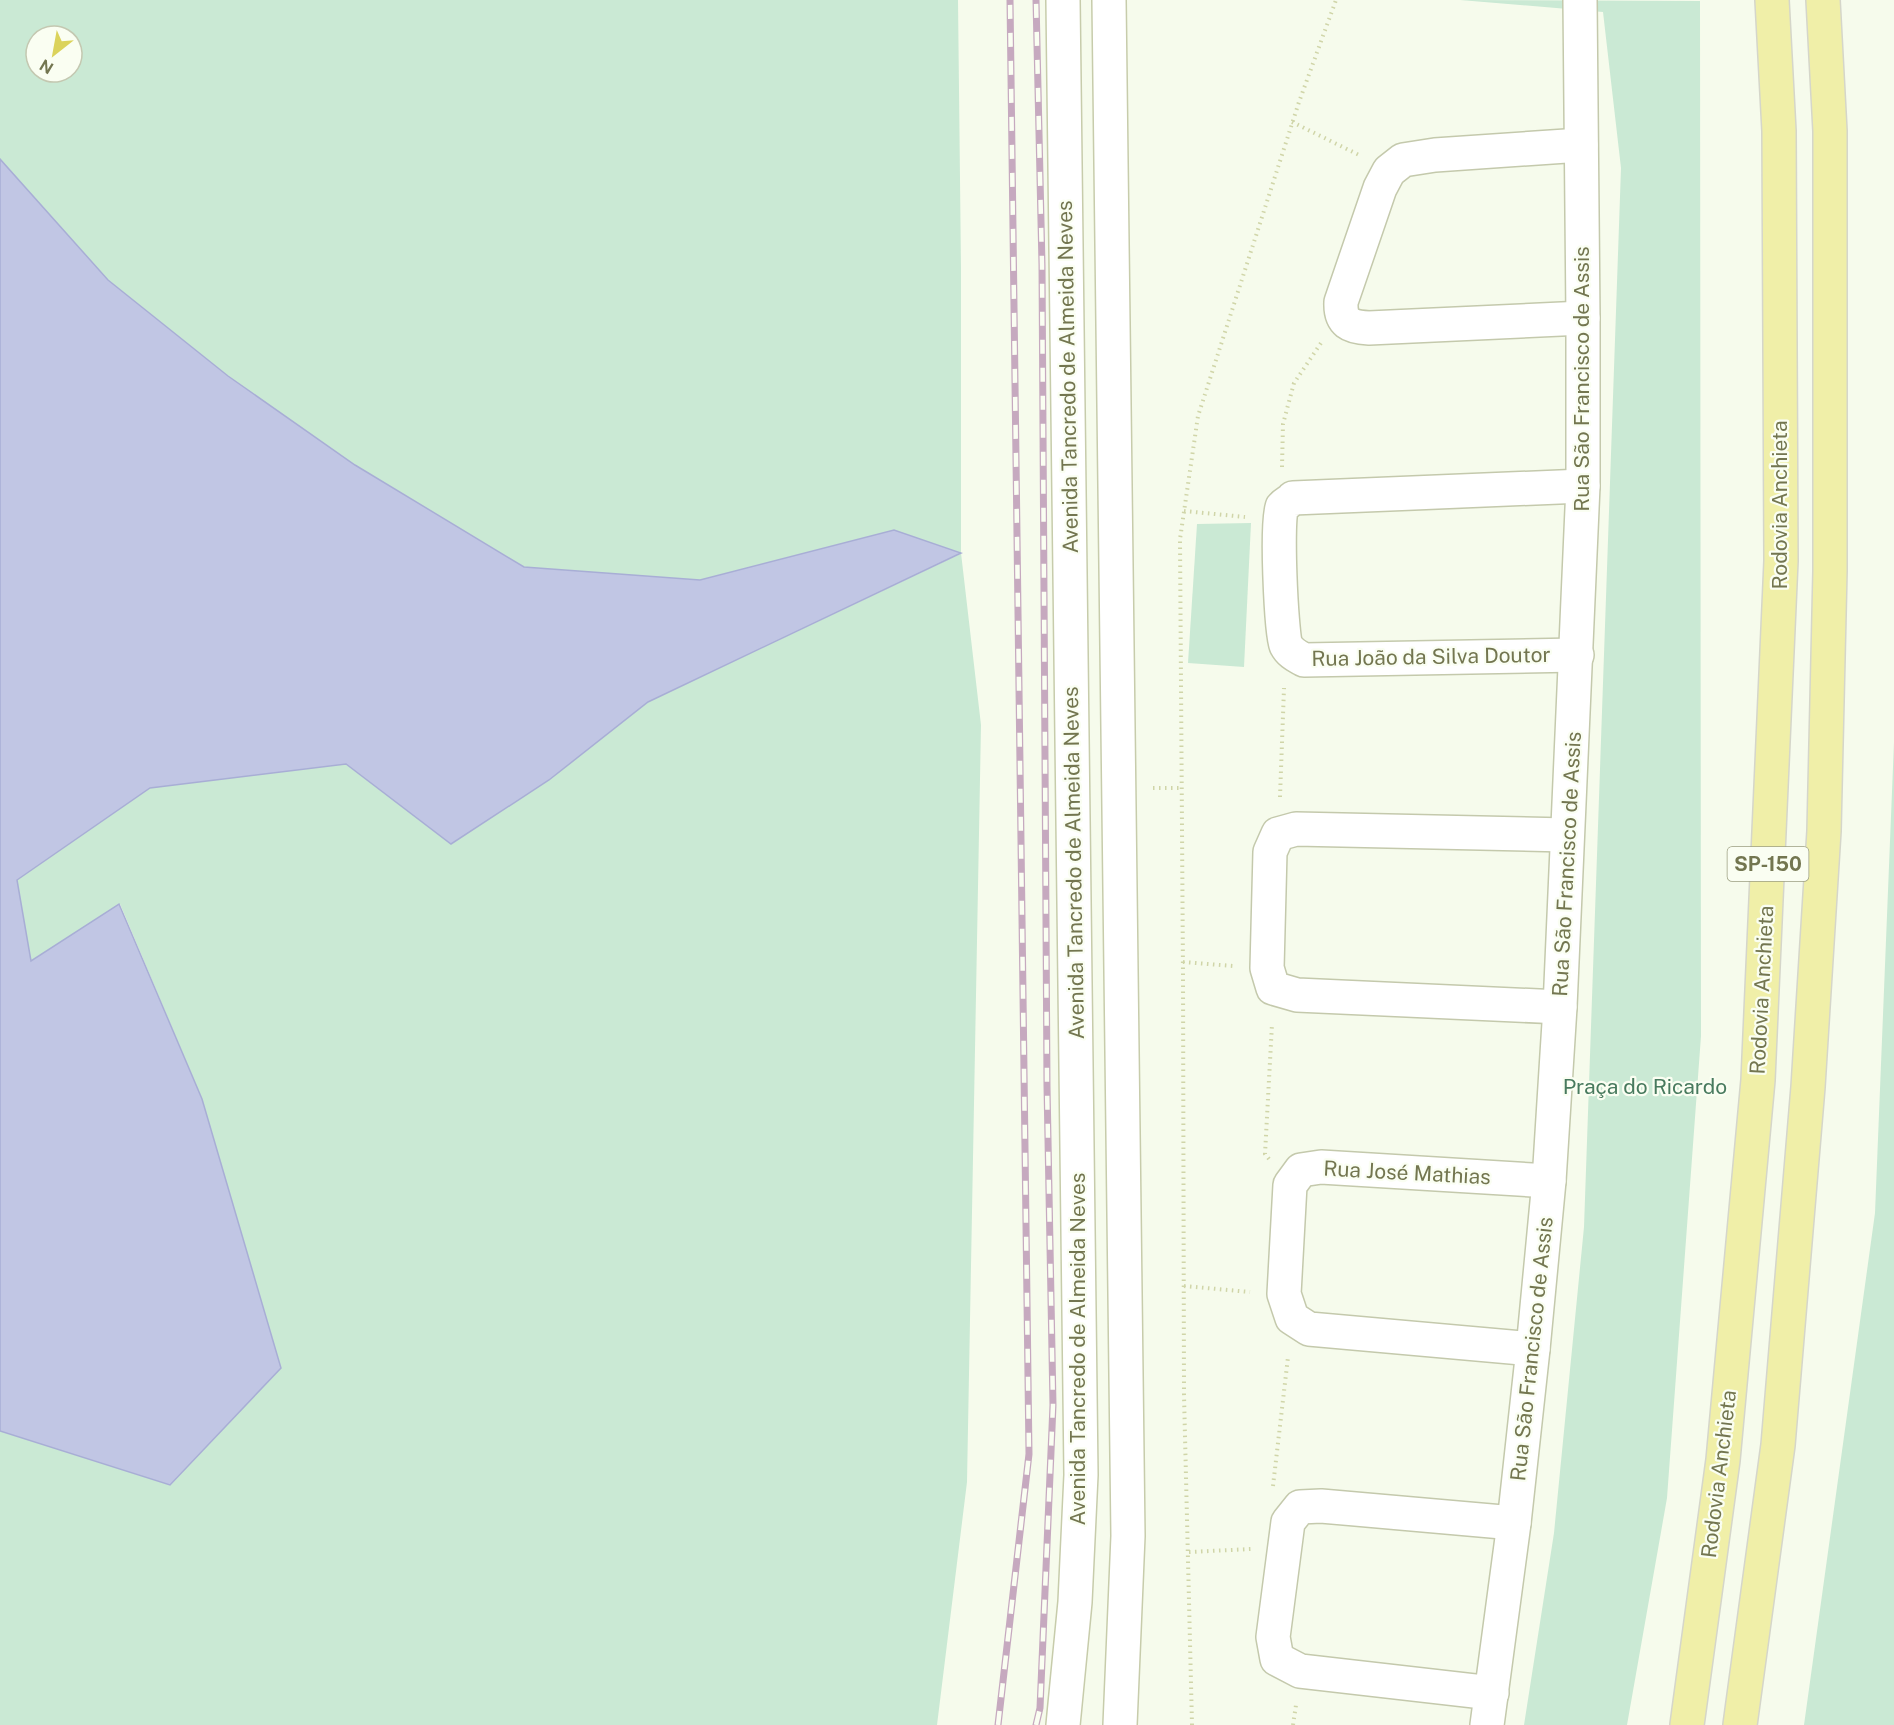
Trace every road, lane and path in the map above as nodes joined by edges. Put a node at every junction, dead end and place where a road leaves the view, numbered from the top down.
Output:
1 (1063, 0) edge
2 (1110, 0) edge
3 (1336, 0) edge
4 (1580, 0) edge
5 (1772, 0) edge
6 (1823, 0) edge
7 (1292, 122) junction
8 (1581, 145) junction
9 (1389, 171) junction
10 (1340, 314) junction
11 (1583, 318) junction
12 (1582, 486) junction
13 (1184, 511) junction
14 (1281, 514) junction
15 (1286, 644) junction
16 (1576, 655) junction
17 (1278, 834) junction
18 (1567, 835) junction
19 (1183, 962) junction
20 (1270, 978) junction
21 (1560, 1007) junction
22 (1549, 1181) junction
23 (1290, 1185) junction
24 (1184, 1286) junction
25 (1288, 1306) junction
26 (1533, 1349) junction
27 (1300, 1507) junction
28 (1514, 1523) junction
29 (1284, 1547) junction
30 (1189, 1552) junction
31 (1492, 1693) junction
32 (1063, 1725) edge
33 (1120, 1725) edge
34 (1192, 1725) edge
35 (1487, 1725) edge
36 (1687, 1725) edge
37 (1740, 1725) edge

1 - 32 street, Avenida Tancredo de Almeida Neves
2 - 33 street
3 - 7 path
4 - 8 street, Rua São Francisco de Assis
5 - 36 highway, Rodovia Anchieta / SP-150
6 - 37 highway, SP-150
7 - 9 path
7 - 13 path
8 - 9 street
8 - 11 street, Rua São Francisco de Assis
9 - 10 street
10 - 11 street
10 - 14 path
11 - 12 street, Rua São Francisco de Assis
12 - 14 street
12 - 16 street, Rua São Francisco de Assis
13 - 14 path
13 - 19 path
14 - 15 street, Rua João da Silva Doutor
15 - 16 street, Rua João da Silva Doutor
15 - 17 path
16 - 18 street, Rua São Francisco de Assis
17 - 18 street
17 - 20 street
18 - 21 street, Rua São Francisco de Assis
19 - 20 path
19 - 24 path
20 - 21 street
20 - 23 path
21 - 22 street, Rua São Francisco de Assis
22 - 23 street, Rua José Mathias
22 - 26 street, Rua São Francisco de Assis
23 - 25 street
24 - 25 path
24 - 30 path
25 - 26 street
25 - 27 path
26 - 28 street, Rua São Francisco de Assis
27 - 28 street
27 - 29 street
28 - 31 street, Rua São Francisco de Assis
29 - 30 path
29 - 31 street
30 - 34 path
31 - 35 street, Rua São Francisco de Assis

